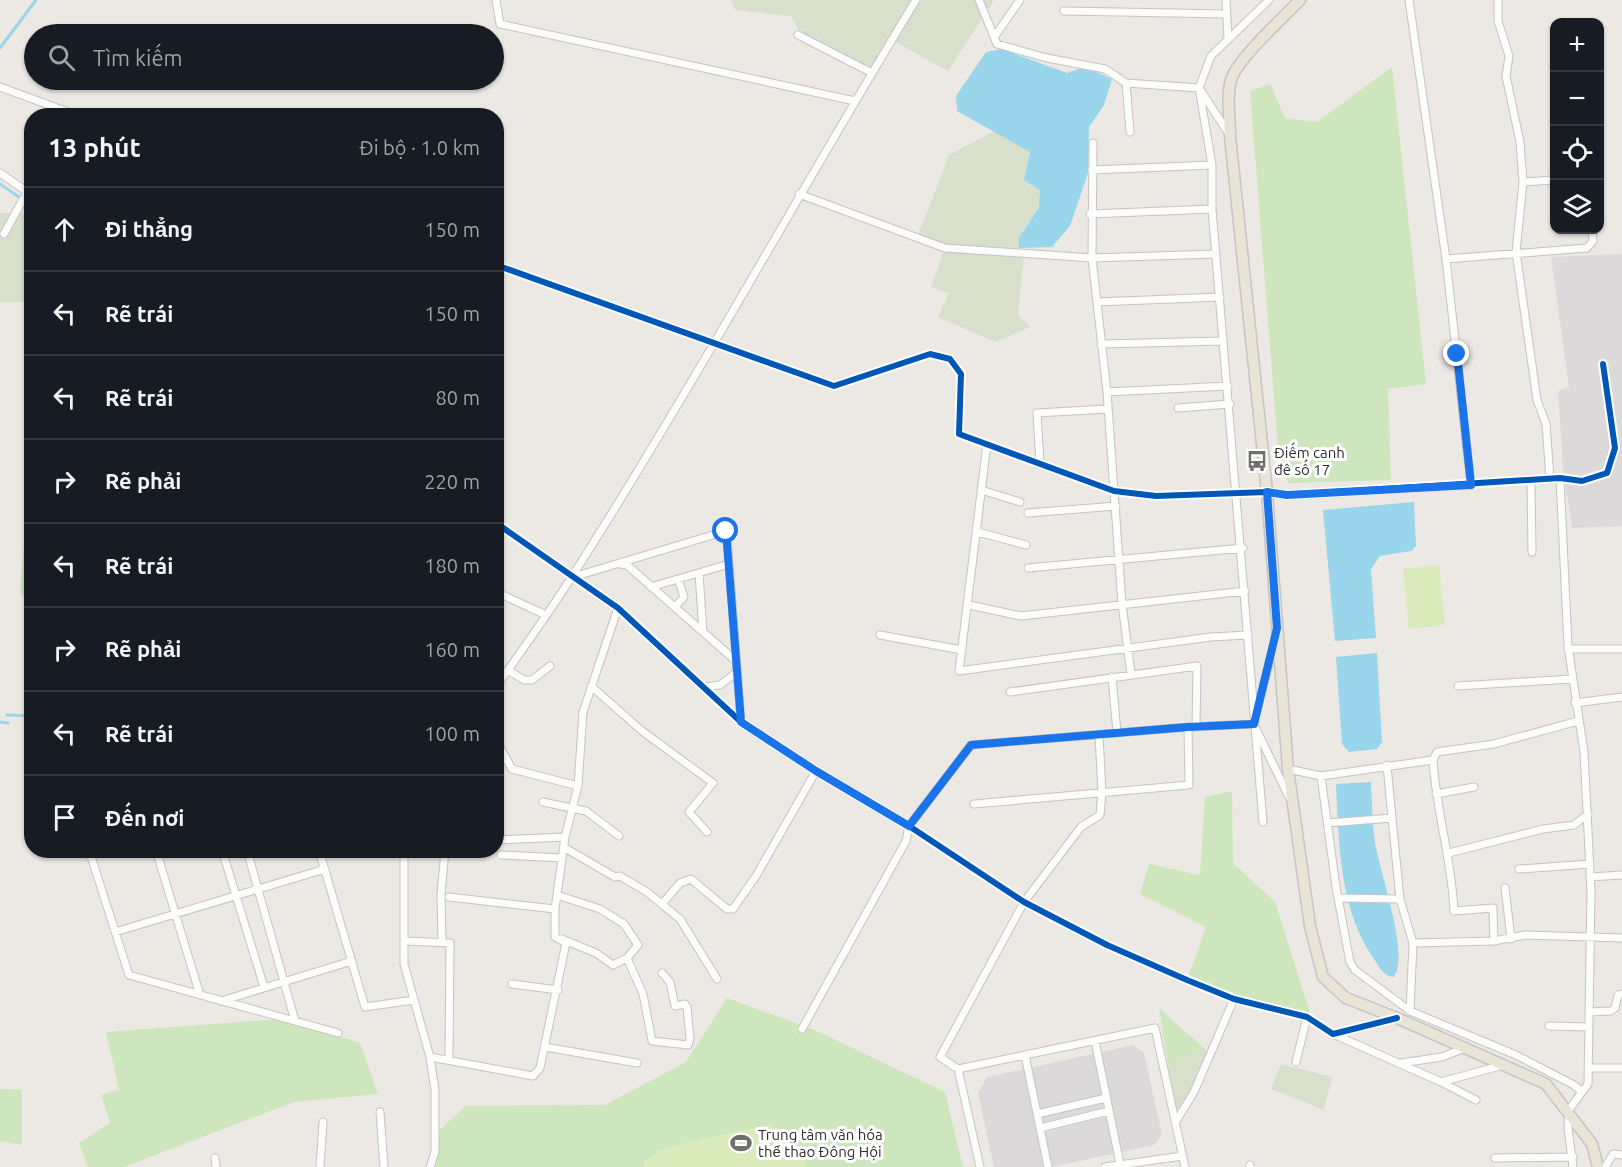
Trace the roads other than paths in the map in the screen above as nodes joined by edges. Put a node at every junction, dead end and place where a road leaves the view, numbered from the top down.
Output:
1 (496, 0) edge
2 (916, 0) edge
3 (979, 0) edge
4 (1020, 0) edge
5 (1226, 0) edge
6 (1269, 0) edge
7 (1300, 0) edge
8 (1409, 0) edge
9 (1498, 0) edge
10 (1064, 11) dead end
11 (1226, 14) junction
12 (500, 24) edge
13 (504, 25) edge
14 (798, 35) dead end
15 (995, 36) junction
16 (1228, 38) junction
17 (872, 73) junction
18 (1126, 84) junction
19 (0, 87) edge
20 (1199, 88) junction
21 (855, 101) junction
22 (57, 108) edge
23 (1130, 132) dead end
24 (1230, 136) junction
25 (1093, 143) dead end
26 (1212, 165) junction
27 (1092, 170) junction
28 (0, 173) edge
29 (1550, 180) edge
30 (1523, 182) junction
31 (24, 191) edge
32 (799, 194) junction
33 (24, 200) edge
34 (1212, 209) junction
35 (1090, 214) junction
36 (4, 234) dead end
37 (1592, 234) edge
38 (1516, 252) junction
39 (1216, 254) junction
40 (1092, 258) junction
41 (1446, 259) junction
42 (504, 268) edge
43 (1220, 297) junction
44 (1097, 302) junction
45 (1223, 341) junction
46 (715, 344) junction
47 (1101, 344) junction
48 (1603, 364) dead end
49 (1228, 386) junction
50 (1107, 392) junction
51 (1230, 404) junction
52 (1178, 408) dead end
53 (1107, 409) junction
54 (987, 444) junction
55 (1040, 464) junction
56 (1550, 478) junction
57 (1560, 478) junction
58 (1532, 481) junction
59 (1471, 485) junction
60 (981, 490) junction
61 (1113, 491) junction
62 (1237, 492) junction
63 (1267, 492) junction
64 (1020, 502) dead end
65 (1116, 506) junction
66 (1028, 513) dead end
67 (504, 529) edge
68 (978, 532) junction
69 (1026, 545) dead end
70 (1243, 548) junction
71 (1532, 552) dead end
72 (1119, 560) junction
73 (617, 563) junction
74 (729, 564) junction
75 (1028, 568) dead end
76 (699, 573) junction
77 (573, 577) junction
78 (678, 579) junction
79 (651, 587) junction
80 (1245, 591) junction
81 (504, 596) edge
82 (684, 597) junction
83 (701, 599) junction
84 (1122, 604) junction
85 (969, 605) junction
86 (675, 607) junction
87 (618, 608) junction
88 (546, 615) junction
89 (1277, 628) junction
90 (703, 632) junction
91 (880, 635) dead end
92 (1248, 635) junction
93 (1127, 648) junction
94 (1568, 649) junction
95 (1622, 649) edge
96 (962, 650) junction
97 (736, 661) junction
98 (550, 666) dead end
99 (508, 670) junction
100 (737, 672) junction
101 (1131, 674) junction
102 (504, 676) edge
103 (1112, 677) junction
104 (1572, 679) junction
105 (591, 686) junction
106 (1458, 686) dead end
107 (705, 687) junction
108 (1010, 692) dead end
109 (1622, 697) edge
110 (1575, 703) junction
111 (1578, 721) junction
112 (741, 722) junction
113 (1254, 724) junction
114 (1188, 727) junction
115 (1196, 727) junction
116 (1117, 733) junction
117 (1099, 735) junction
118 (504, 755) edge
119 (1433, 760) junction
120 (1387, 765) junction
121 (1288, 769) junction
122 (816, 771) junction
123 (1321, 776) junction
124 (578, 786) junction
125 (1474, 787) dead end
126 (1102, 792) junction
127 (1436, 794) junction
128 (543, 802) dead end
129 (974, 804) dead end
130 (1293, 805) junction
131 (572, 808) junction
132 (1588, 814) junction
133 (1392, 818) junction
134 (1263, 822) dead end
135 (1328, 823) junction
136 (909, 826) junction
137 (707, 832) dead end
138 (619, 836) dead end
139 (565, 837) junction
140 (504, 840) edge
141 (565, 848) junction
142 (1449, 853) junction
143 (504, 855) edge
144 (92, 858) edge
145 (158, 858) edge
146 (224, 858) edge
147 (249, 858) edge
148 (322, 858) edge
149 (404, 858) edge
150 (444, 858) edge
151 (562, 858) junction
152 (1590, 864) junction
153 (325, 869) junction
154 (1519, 869) dead end
155 (1622, 875) edge
156 (1590, 877) junction
157 (1505, 888) dead end
158 (258, 889) junction
159 (557, 895) junction
160 (236, 896) junction
161 (449, 897) dead end
162 (1338, 898) junction
163 (1400, 899) junction
164 (1024, 902) junction
165 (662, 904) junction
166 (555, 909) junction
167 (176, 914) junction
168 (115, 933) junction
169 (555, 937) junction
170 (1590, 938) junction
171 (1622, 938) edge
172 (1511, 939) junction
173 (405, 941) junction
174 (442, 941) junction
175 (1494, 941) junction
176 (1413, 943) junction
177 (627, 958) junction
178 (352, 961) junction
179 (662, 973) dead end
180 (717, 979) dead end
181 (284, 981) junction
182 (512, 984) dead end
183 (264, 987) junction
184 (558, 990) junction
185 (1622, 994) edge
186 (200, 995) junction
187 (1234, 999) junction
188 (414, 1000) junction
189 (221, 1001) junction
190 (1410, 1011) junction
191 (1589, 1012) junction
192 (1307, 1017) junction
193 (1398, 1018) junction
194 (295, 1021) junction
195 (1549, 1026) dead end
196 (1589, 1027) junction
197 (802, 1029) dead end
198 (338, 1033) dead end
199 (1333, 1034) junction
200 (1095, 1041) junction
201 (545, 1047) junction
202 (1465, 1048) junction
203 (1025, 1055) junction
204 (430, 1057) junction
205 (449, 1059) junction
206 (1296, 1062) dead end
207 (637, 1063) dead end
208 (1401, 1063) junction
209 (1503, 1065) junction
210 (1590, 1068) junction
211 (1622, 1068) edge
212 (958, 1069) junction
213 (1441, 1082) junction
214 (1582, 1092) junction
215 (1106, 1098) junction
216 (1476, 1100) dead end
217 (1109, 1111) junction
218 (380, 1112) dead end
219 (1568, 1112) junction
220 (1037, 1114) junction
221 (323, 1122) dead end
222 (1175, 1123) junction
223 (1040, 1128) junction
224 (1622, 1155) edge
225 (1182, 1156) junction
226 (1573, 1157) junction
227 (215, 1158) dead end
228 (1495, 1158) dead end
229 (1120, 1164) junction
230 (216, 1167) edge
231 (320, 1167) edge
232 (384, 1167) edge
233 (430, 1167) edge
234 (980, 1167) edge
235 (1048, 1167) edge
236 (1105, 1167) edge
237 (1185, 1167) edge
238 (1573, 1167) edge
239 (1599, 1167) edge
240 (1605, 1167) edge

1 - 12 street
2 - 17 street
3 - 15 street
4 - 15 street
5 - 11 street
6 - 16 street
7 - 24 main road
8 - 41 street
9 - 30 street
10 - 11 street
11 - 16 street
13 - 21 street
14 - 17 street
15 - 18 street
16 - 20 street
17 - 21 street
18 - 20 street
18 - 23 street
19 - 22 street
20 - 24 street
20 - 26 street
21 - 32 street
24 - 63 main road
25 - 27 street
26 - 27 street
26 - 34 street
27 - 35 street
28 - 31 street
29 - 30 street
30 - 38 street
32 - 40 street
32 - 46 street
33 - 36 street
34 - 35 street
34 - 39 street
35 - 40 street
37 - 38 street
38 - 41 street
38 - 56 street
39 - 40 street
39 - 43 street
40 - 44 street
41 - 59 street
42 - 46 street
43 - 44 street
43 - 45 street
44 - 47 street
45 - 47 street
45 - 49 street
46 - 54 street
46 - 77 street
47 - 50 street
48 - 57 street
49 - 50 street
49 - 51 street
50 - 53 street
51 - 52 street
51 - 62 street
53 - 55 street
53 - 61 street
54 - 55 street
54 - 60 street
55 - 61 street
56 - 57 street
56 - 58 street
57 - 94 street
58 - 59 street
58 - 71 street
59 - 63 street
60 - 64 street
60 - 68 street
61 - 62 street
61 - 65 street
62 - 63 street
62 - 70 street
63 - 89 main road
65 - 66 street
65 - 72 street
67 - 77 street
68 - 69 street
68 - 85 street
70 - 72 street
70 - 80 street
72 - 75 street
72 - 84 street
73 - 74 street
73 - 77 street
73 - 79 street
74 - 76 street
74 - 97 street
76 - 78 street
76 - 83 street
77 - 87 street
77 - 88 street
78 - 79 street
78 - 82 street
79 - 86 street
80 - 84 street
80 - 92 street
81 - 88 street
82 - 83 street
82 - 86 street
83 - 90 street
84 - 85 street
84 - 93 street
85 - 96 street
86 - 90 street
87 - 105 street
87 - 107 street
88 - 99 street
89 - 113 street
89 - 121 main road
90 - 97 street
91 - 96 street
92 - 93 street
92 - 113 street
93 - 96 street
93 - 101 street
94 - 95 street
94 - 104 street
97 - 100 street
98 - 99 street
99 - 102 street
100 - 107 street
100 - 112 street
101 - 103 street
101 - 115 street
103 - 108 street
103 - 116 street
104 - 106 street
104 - 110 street
105 - 124 street
105 - 137 street
107 - 112 street
109 - 110 street
110 - 111 street
111 - 119 street
111 - 132 street
112 - 122 street
113 - 115 street
113 - 130 street
113 - 134 street
114 - 115 street
114 - 116 street
114 - 126 street
116 - 117 street
117 - 126 street
117 - 136 street
118 - 124 street
119 - 120 street
119 - 127 street
120 - 123 street
120 - 133 street
121 - 123 street
121 - 130 main road
122 - 136 street
122 - 165 street
123 - 135 street
124 - 131 street
125 - 127 street
126 - 129 street
126 - 164 street
127 - 142 street
128 - 131 street
130 - 193 main road
131 - 138 street
131 - 139 street
132 - 142 street
132 - 152 street
133 - 135 street
133 - 163 street
135 - 162 street
136 - 164 street
136 - 197 street
139 - 140 street
139 - 141 street
141 - 151 street
141 - 165 street
142 - 175 street
143 - 151 street
144 - 168 street
145 - 167 street
146 - 160 street
147 - 158 street
148 - 153 street
149 - 173 street
150 - 174 street
151 - 159 street
152 - 154 street
152 - 156 street
153 - 158 street
153 - 178 street
155 - 156 street
156 - 170 street
157 - 172 street
158 - 160 street
158 - 181 street
159 - 166 street
159 - 177 street
160 - 167 street
160 - 183 street
161 - 166 street
162 - 163 street
162 - 190 street
163 - 176 street
164 - 187 street
164 - 212 street
165 - 180 street
166 - 169 street
167 - 168 street
167 - 186 street
168 - 186 street
169 - 177 street
169 - 184 street
170 - 171 street
170 - 172 street
170 - 191 street
172 - 175 street
173 - 174 street
173 - 188 street
174 - 205 street
175 - 176 street
176 - 190 street
177 - 179 street
178 - 181 street
178 - 188 street
181 - 183 street
181 - 194 street
182 - 184 street
183 - 189 street
184 - 201 street
185 - 191 street
186 - 189 street
187 - 192 street
187 - 222 street
188 - 204 street
189 - 194 street
190 - 214 street
191 - 196 street
192 - 199 street
192 - 206 street
193 - 199 street
193 - 202 main road
194 - 198 street
195 - 196 street
196 - 210 street
199 - 208 street
200 - 203 street
200 - 215 street
200 - 222 street
201 - 205 street
201 - 207 street
202 - 208 street
202 - 209 main road
203 - 212 street
203 - 220 street
204 - 205 street
204 - 233 street
208 - 213 street
209 - 213 street
209 - 219 main road
210 - 211 street
210 - 214 street
212 - 234 street
213 - 216 street
214 - 219 street
215 - 217 street
215 - 220 street
217 - 223 street
217 - 229 street
218 - 232 street
219 - 226 street
219 - 239 main road
220 - 223 street
221 - 231 street
222 - 225 street
223 - 235 street
224 - 240 street
225 - 229 street
225 - 237 street
226 - 228 street
226 - 238 street
227 - 230 street
229 - 236 street

